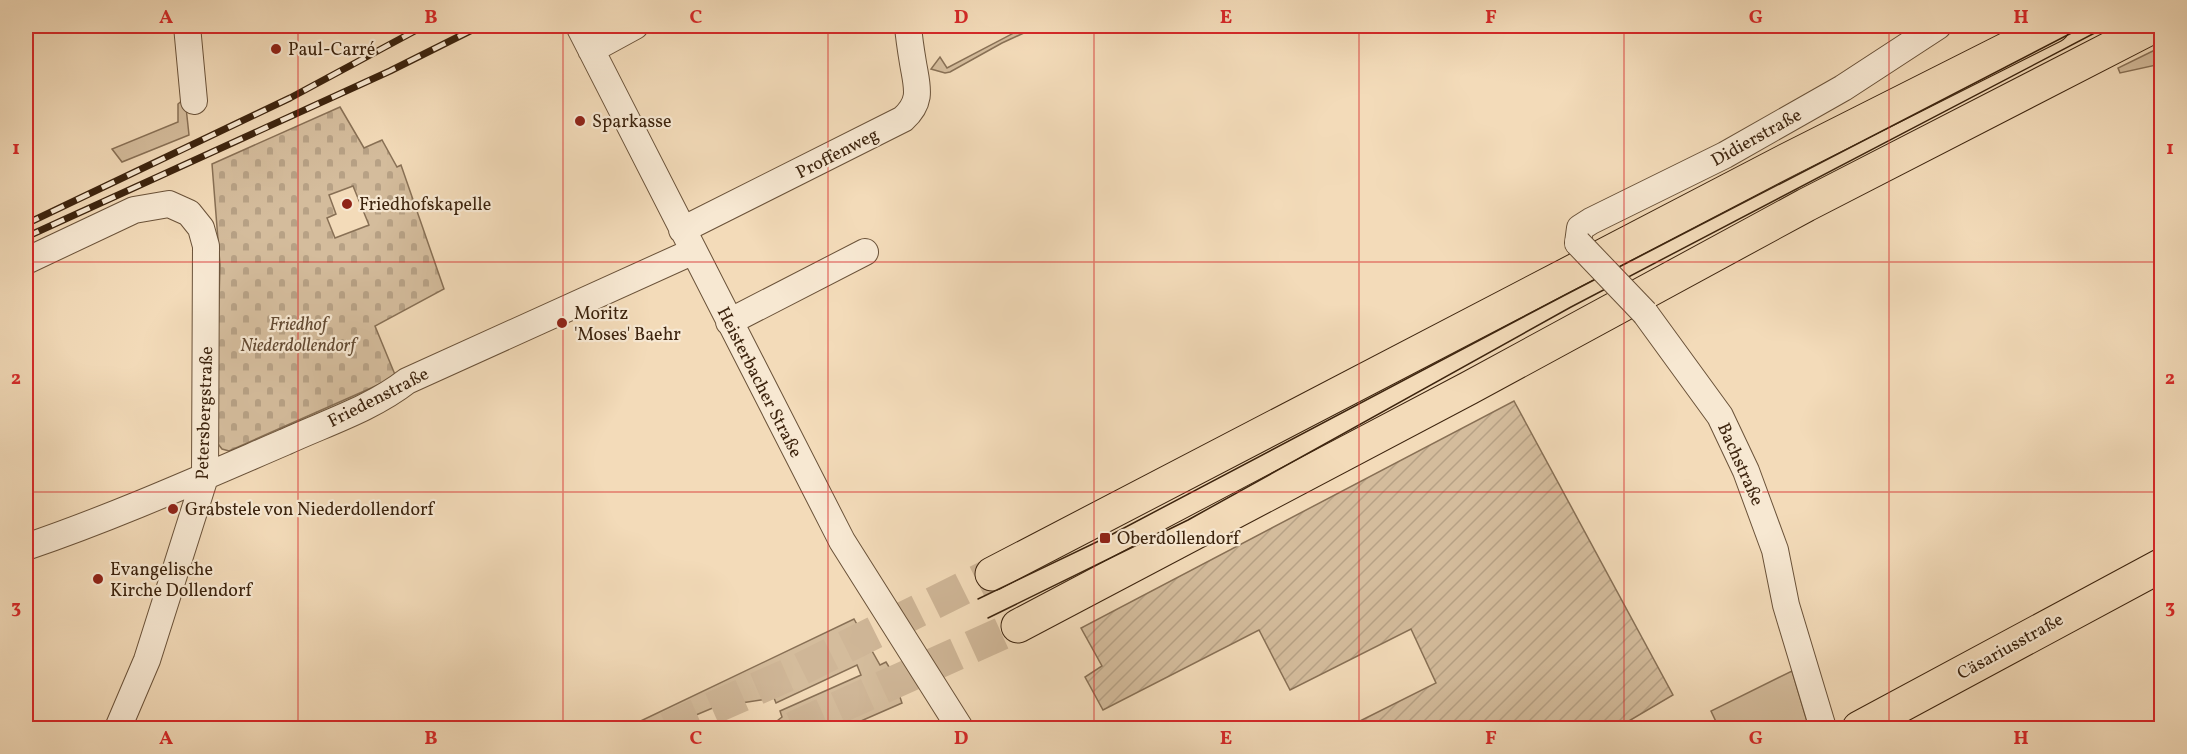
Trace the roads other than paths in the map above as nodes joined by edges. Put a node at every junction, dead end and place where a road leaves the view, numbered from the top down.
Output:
1 (188, 26) edge
2 (579, 26) edge
3 (635, 26) edge
4 (908, 26) edge
5 (1938, 26) edge
6 (2053, 26) edge
7 (2154, 26) edge
8 (591, 50) junction
9 (194, 101) dead end
10 (688, 240) junction
11 (1578, 243) joint
12 (865, 252) dead end
13 (26, 261) edge
14 (729, 322) junction
15 (205, 477) junction
16 (26, 547) edge
17 (2162, 565) edge
18 (992, 574) tunnel mouth
19 (1018, 626) tunnel mouth
20 (118, 729) edge
21 (960, 729) edge
22 (1823, 729) edge
23 (1859, 729) edge

1 - 9 street
2 - 8 street, Heisterbacher Straße
3 - 8 street
4 - 10 street, Proffenweg
5 - 11 street, Didierstraße
6 - 18 main road
7 - 19 main road
8 - 10 street, Heisterbacher Straße
10 - 14 street, Heisterbacher Straße
10 - 15 street, Friedenstraße
11 - 22 street, Bachstraße, bridge
12 - 14 street
13 - 15 street, Petersbergstraße
14 - 21 street, Heisterbacher Straße
15 - 16 street, Friedenstraße
15 - 20 street, Petersbergstraße
17 - 23 main road, Cäsariusstraße

